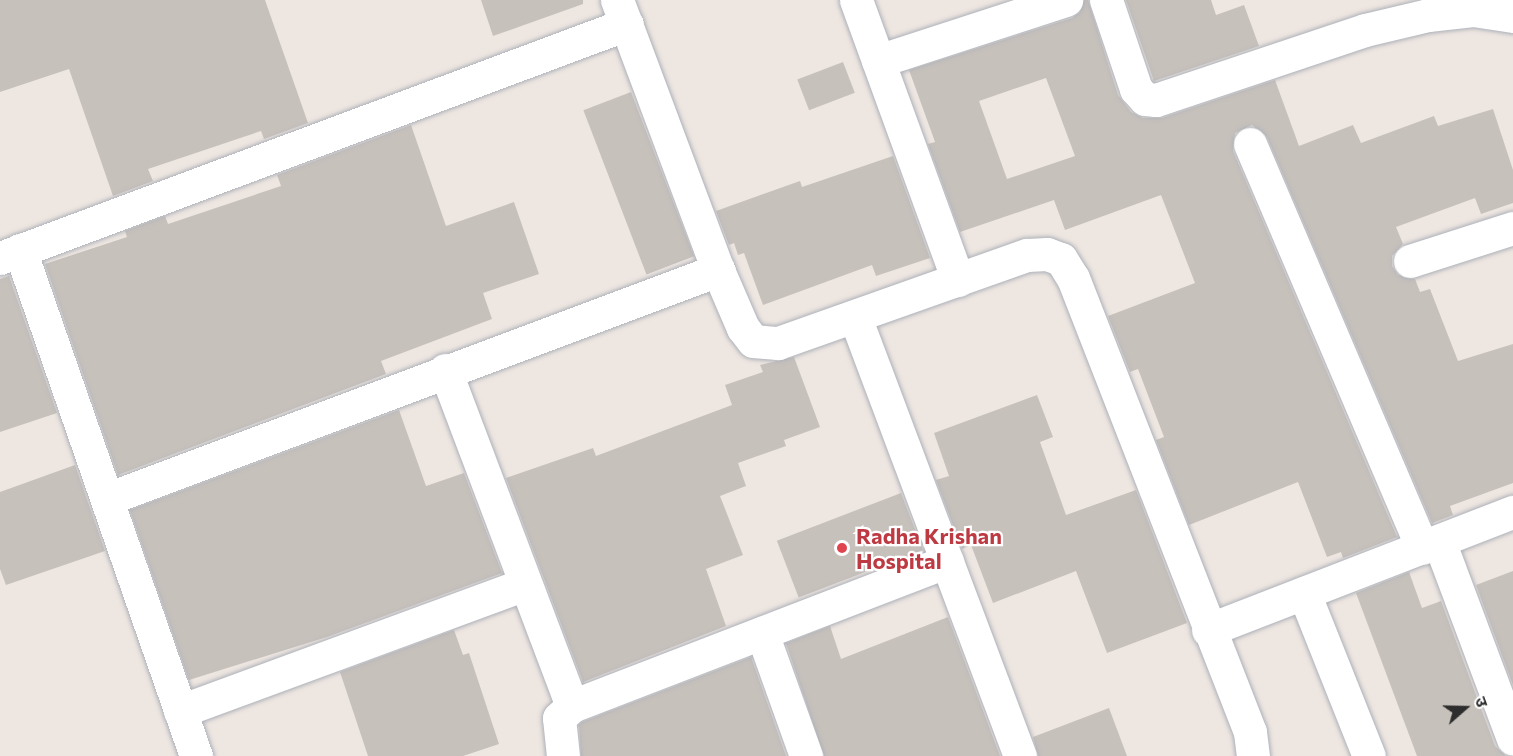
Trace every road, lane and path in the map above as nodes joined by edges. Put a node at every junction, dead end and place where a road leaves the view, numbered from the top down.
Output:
1 (856, 0) edge
2 (1066, 0) edge
3 (1106, 0) edge
4 (622, 12) edge
5 (1513, 16) edge
6 (878, 61) junction
7 (1250, 144) dead end
8 (1513, 228) edge
9 (10, 254) edge
10 (1410, 261) dead end
11 (718, 270) junction
12 (958, 280) junction
13 (855, 317) junction
14 (445, 370) junction
15 (107, 499) junction
16 (1513, 512) edge
17 (1431, 545) junction
18 (947, 561) junction
19 (525, 584) junction
20 (1304, 593) junction
21 (1208, 630) junction
22 (762, 633) junction
23 (572, 706) junction
24 (180, 711) junction
25 (1513, 739) edge
26 (196, 756) edge
27 (563, 756) edge
28 (806, 756) edge
29 (1020, 756) edge
30 (1253, 756) edge
31 (1369, 756) edge

1 - 6 street
2 - 6 street
3 - 5 street
4 - 9 street
4 - 11 street
6 - 12 street
7 - 17 street
8 - 10 street
9 - 15 street
11 - 13 street
11 - 14 street
12 - 13 street
12 - 21 street
13 - 18 street
14 - 15 street
14 - 19 street
15 - 24 street
16 - 17 street
17 - 20 street
17 - 25 street
18 - 22 street
18 - 29 street
19 - 23 street
19 - 24 street
20 - 21 street
20 - 31 street
21 - 30 street
22 - 23 street
22 - 28 street
23 - 27 street
24 - 26 street

